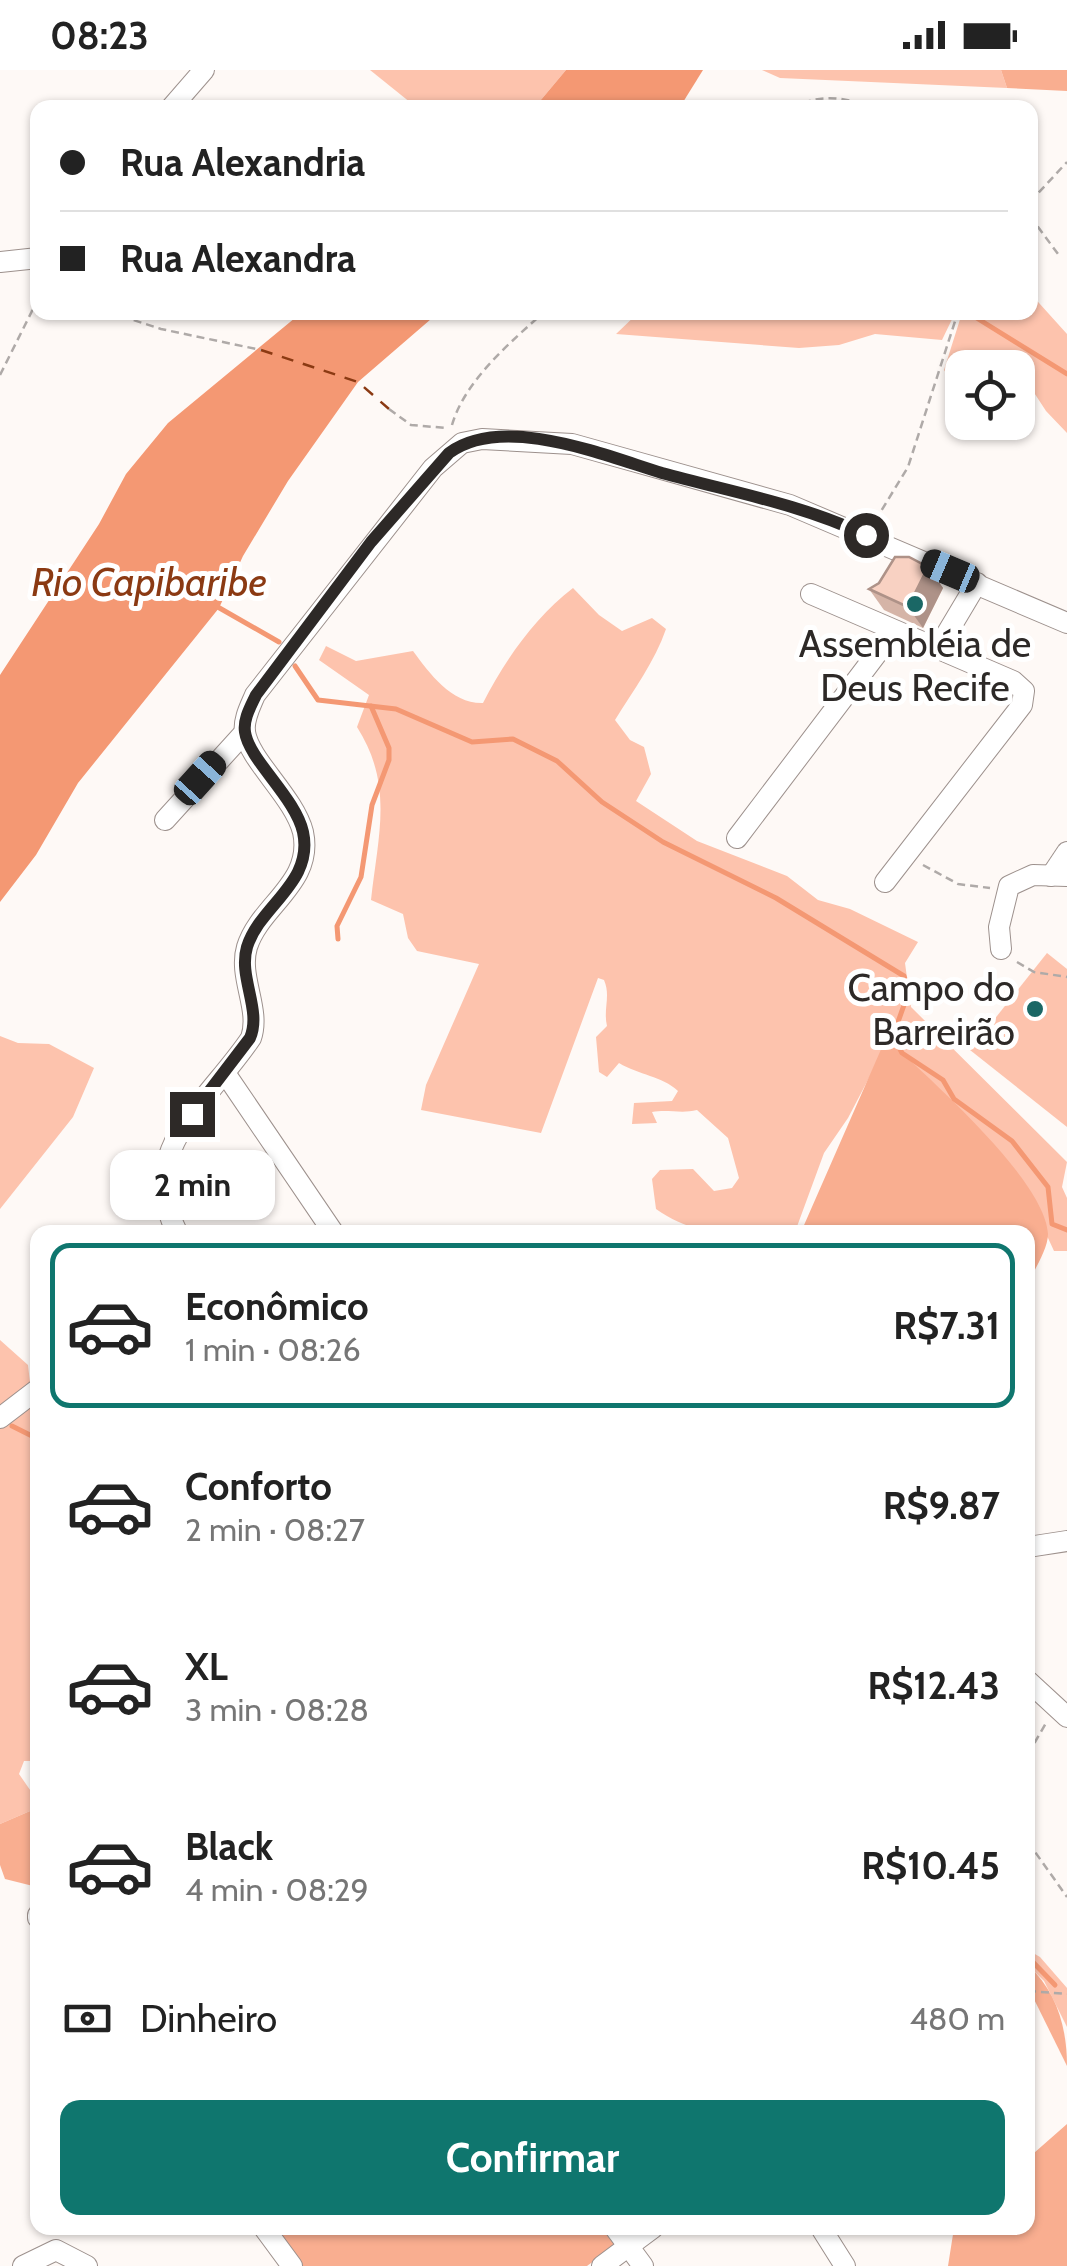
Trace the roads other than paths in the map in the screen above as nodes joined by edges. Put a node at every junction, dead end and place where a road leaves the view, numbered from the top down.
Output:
1 (204, 70) edge
2 (178, 100) edge
3 (30, 260) edge
4 (0, 262) edge
5 (978, 582) junction
6 (811, 594) dead end
7 (1067, 623) edge
8 (894, 631) junction
9 (937, 650) junction
10 (245, 732) junction
11 (164, 820) dead end
12 (737, 838) dead end
13 (1067, 852) edge
14 (1059, 876) edge
15 (885, 882) dead end
16 (1001, 949) road end
17 (225, 1073) junction
18 (173, 1225) edge
19 (328, 1225) edge
20 (30, 1396) edge
21 (0, 1418) edge
22 (1067, 1542) edge
23 (1035, 1546) edge
24 (1035, 1687) edge
25 (1067, 1716) edge
26 (269, 2235) edge
27 (620, 2235) edge
28 (644, 2235) edge
29 (825, 2235) edge
30 (629, 2246) junction
31 (23, 2266) edge
32 (87, 2266) edge
33 (292, 2266) edge
34 (602, 2266) edge
35 (643, 2266) edge
36 (845, 2266) edge

1 - 2 street
3 - 4 street
5 - 7 street
5 - 9 street
5 - 10 street
6 - 8 street
8 - 9 street
8 - 12 street
9 - 15 street
10 - 11 street
10 - 17 street
13 - 14 street
14 - 16 street
17 - 18 street
17 - 19 street
20 - 21 street
22 - 23 street
24 - 25 street
26 - 33 street
27 - 30 street
28 - 30 street
29 - 36 street
30 - 34 street
30 - 35 street
31 - 32 street

